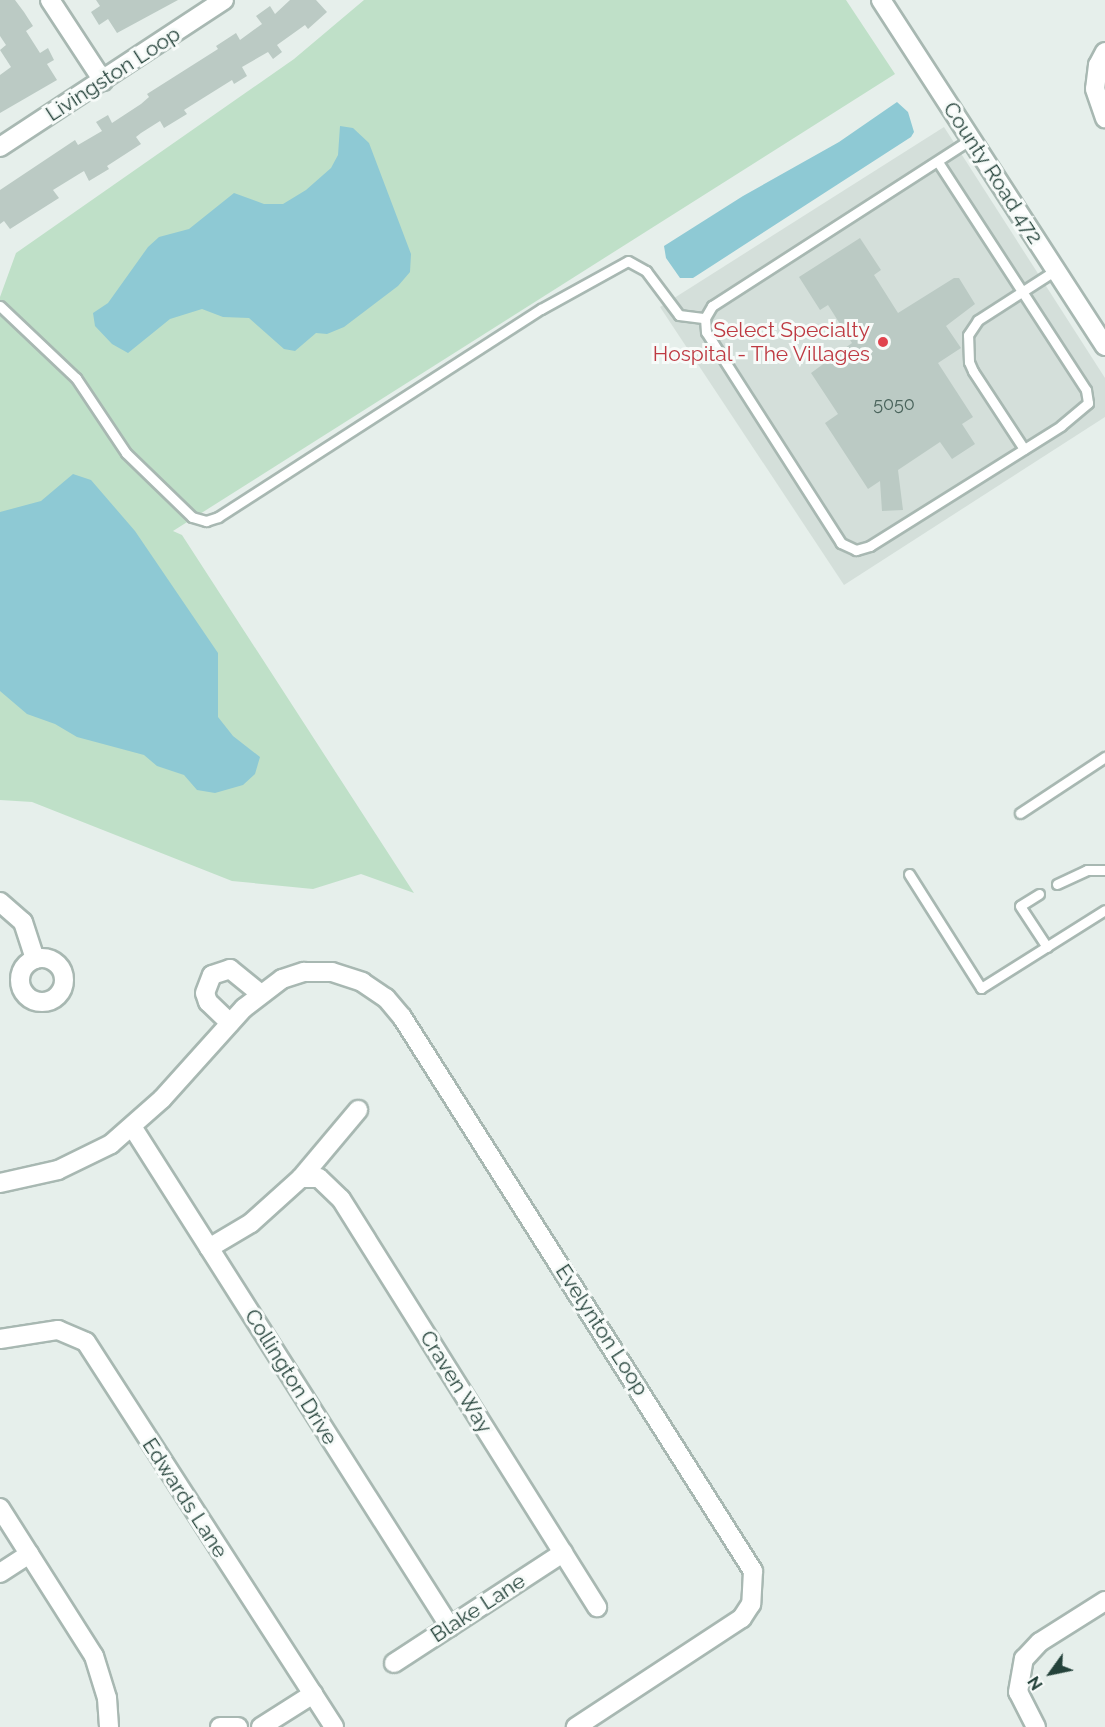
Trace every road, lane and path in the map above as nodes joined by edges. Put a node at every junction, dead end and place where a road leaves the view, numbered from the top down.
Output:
1 (51, 0) edge
2 (224, 0) edge
3 (881, 0) edge
4 (1105, 52) edge
5 (103, 81) junction
6 (1105, 118) edge
7 (971, 139) junction
8 (0, 147) edge
9 (938, 162) junction
10 (1056, 270) junction
11 (1023, 292) junction
12 (0, 306) edge
13 (705, 318) junction
14 (1105, 346) edge
15 (1024, 448) junction
16 (1105, 757) edge
17 (1020, 813) dead end
18 (1105, 870) edge
19 (909, 874) dead end
20 (1057, 884) dead end
21 (1039, 894) dead end
22 (0, 902) edge
23 (1105, 910) edge
24 (1047, 947) junction
25 (35, 959) dead end
26 (260, 993) junction
27 (230, 1023) junction
28 (358, 1110) dead end
29 (133, 1128) junction
30 (301, 1178) junction
31 (0, 1184) edge
32 (209, 1248) junction
33 (0, 1340) edge
34 (0, 1508) edge
35 (563, 1553) junction
36 (29, 1554) junction
37 (0, 1573) edge
38 (1105, 1601) edge
39 (597, 1607) dead end
40 (450, 1627) junction
41 (394, 1663) dead end
42 (313, 1694) junction
43 (110, 1727) edge
44 (220, 1727) edge
45 (238, 1727) edge
46 (261, 1727) edge
47 (334, 1727) edge
48 (576, 1727) edge
49 (1036, 1727) edge

1 - 5 street
2 - 5 street, Livingston Loop
3 - 7 street, County Road 472
4 - 6 street
5 - 8 street, Livingston Loop
7 - 9 lane
7 - 10 street, County Road 472
9 - 11 lane
9 - 13 lane
10 - 11 lane
10 - 14 street, County Road 472
11 - 15 lane
11 - 15 lane
12 - 13 lane
13 - 15 lane
16 - 17 lane
18 - 20 lane
19 - 24 lane
21 - 24 lane
22 - 25 street
23 - 24 lane
26 - 27 street, Evelynton Loop
26 - 27 street
26 - 48 street, Evelynton Loop
27 - 29 street, Evelynton Loop
28 - 30 street
29 - 31 street, Evelynton Loop
29 - 32 street, Collington Drive
30 - 32 street
30 - 35 street, Craven Way
32 - 40 street, Collington Drive
33 - 42 street, Edwards Lane
34 - 36 street
35 - 39 street, Craven Way
35 - 40 street, Blake Lane
36 - 37 street
36 - 43 street
38 - 49 street
40 - 41 street, Blake Lane
42 - 46 street
42 - 47 street, Edwards Lane
44 - 45 street

